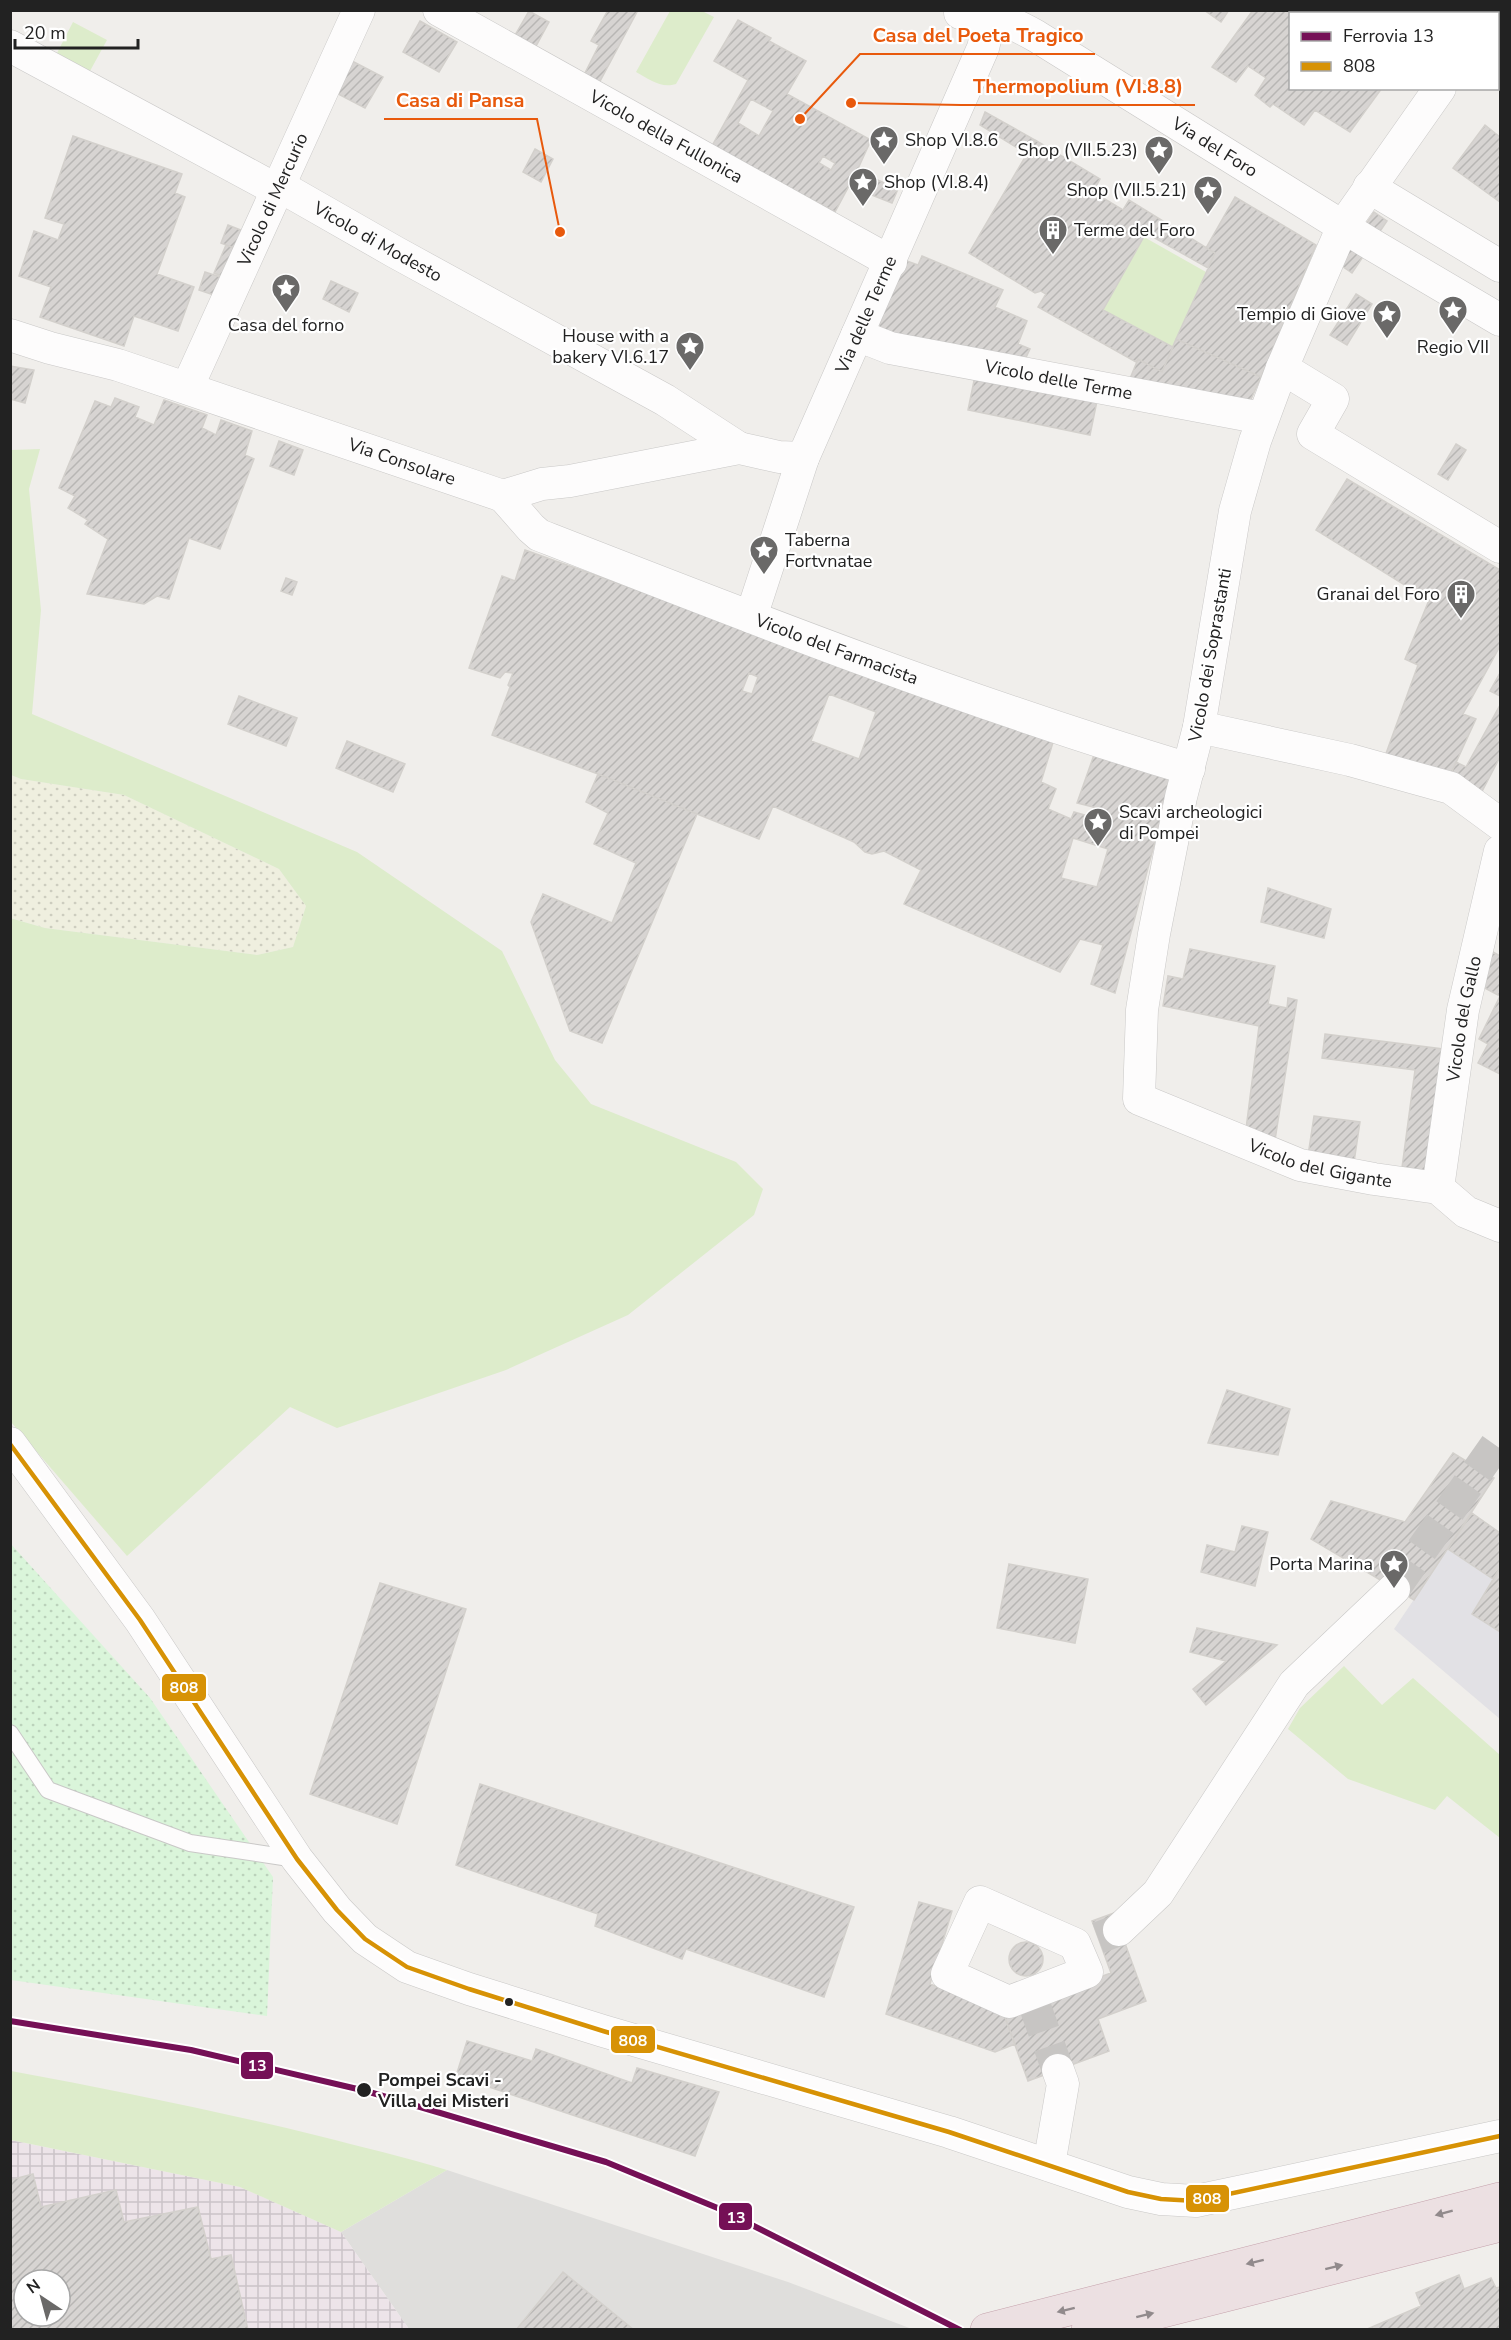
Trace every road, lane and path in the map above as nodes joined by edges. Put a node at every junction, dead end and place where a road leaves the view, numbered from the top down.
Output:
1 (359, 10) edge
2 (439, 10) edge
3 (960, 13) dead end
4 (992, 13) edge
5 (10, 46) edge
6 (1439, 90) edge
7 (1369, 187) junction
8 (279, 188) junction
9 (1342, 226) junction
10 (891, 262) junction
11 (1500, 266) edge
12 (1500, 320) edge
13 (11, 335) edge
14 (857, 335) junction
15 (1282, 368) junction
16 (187, 388) junction
17 (1262, 418) junction
18 (739, 448) junction
19 (803, 458) junction
20 (503, 495) junction
21 (1500, 547) edge
22 (751, 617) junction
23 (1199, 727) junction
24 (1189, 769) junction
25 (1500, 824) edge
26 (1500, 851) edge
27 (1139, 1099) joint
28 (1438, 1188) junction
29 (1500, 1227) edge
30 (10, 1443) edge
31 (1394, 1589) tunnel mouth
32 (10, 1733) edge
33 (297, 1859) junction
34 (1098, 1937) junction
35 (1058, 2070) tunnel mouth
36 (1500, 2136) edge
37 (1049, 2165) junction
38 (1500, 2199) edge
39 (1500, 2225) edge
40 (987, 2330) edge
41 (1088, 2330) edge

1 - 8 street, Vicolo di Mercurio
2 - 10 street, Vicolo della Fullonica
3 - 4 street
4 - 9 street, Via del Foro
4 - 10 street, Via delle Terme
5 - 8 street, Vicolo di Modesto
6 - 7 street
7 - 9 street
7 - 11 street
8 - 16 street, Vicolo di Mercurio
8 - 18 street, Vicolo di Modesto
9 - 12 street, Via del Foro
9 - 15 street, Vicolo dei Soprastanti
10 - 14 street, Via delle Terme
13 - 16 street, Via Consolare
14 - 17 street, Vicolo delle Terme
14 - 19 street, Via delle Terme
15 - 17 street, Vicolo dei Soprastanti
15 - 21 street
16 - 20 street, Via Consolare
17 - 23 street, Vicolo dei Soprastanti
18 - 19 street
18 - 20 street
19 - 22 street, Via delle Terme
20 - 22 street, Vicolo del Farmacista
22 - 24 street, Vicolo del Farmacista
23 - 24 street, Vicolo dei Soprastanti
23 - 25 street
24 - 27 street, Vicolo dei Soprastanti
26 - 28 street, Vicolo del Gallo
27 - 28 street, Vicolo del Gigante
28 - 29 street
30 - 33 street
31 - 34 street
32 - 33 lane
33 - 37 street
34 - 34 street
35 - 37 street
36 - 37 street
38 -> 40 highway
41 -> 39 highway

